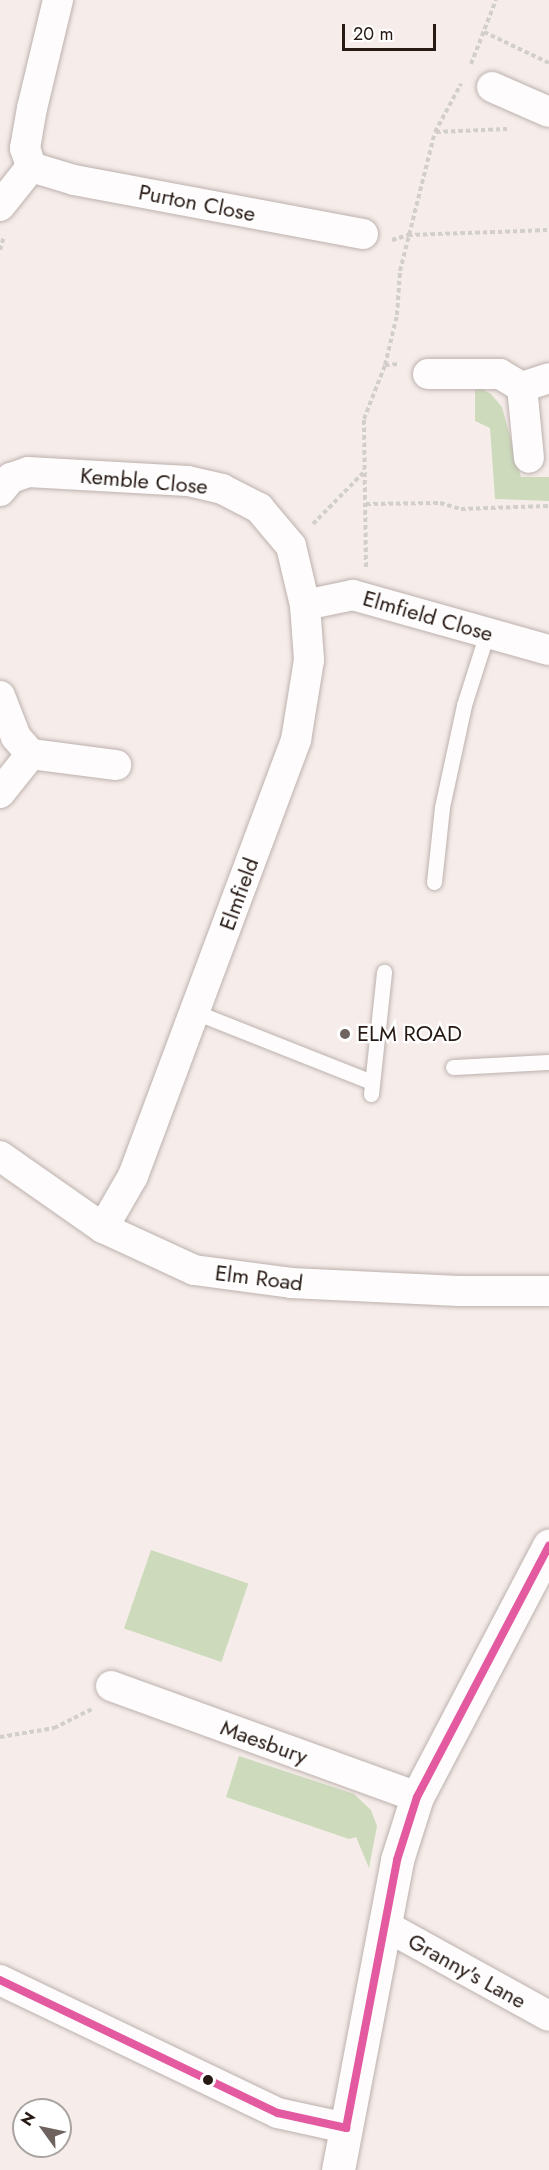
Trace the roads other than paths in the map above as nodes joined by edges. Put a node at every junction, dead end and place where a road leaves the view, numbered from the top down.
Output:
1 (58, 0) edge
2 (492, 87) dead end
3 (549, 112) edge
4 (31, 167) junction
5 (0, 206) edge
6 (356, 233) road end
7 (428, 374) dead end
8 (536, 383) edge
9 (529, 458) dead end
10 (4, 477) edge
11 (291, 546) joint
12 (306, 605) junction
13 (487, 633) junction
14 (549, 650) edge
15 (0, 696) edge
16 (31, 754) junction
17 (116, 765) dead end
18 (0, 793) edge
19 (434, 882) dead end
20 (384, 972) dead end
21 (195, 1012) junction
22 (549, 1062) edge
23 (453, 1067) dead end
24 (0, 1156) edge
25 (103, 1228) junction
26 (549, 1291) edge
27 (549, 1546) edge
28 (111, 1686) road end
29 (417, 1797) junction
30 (384, 1925) junction
31 (0, 1980) edge
32 (549, 2016) edge
33 (346, 2128) junction
34 (338, 2170) edge

1 - 4 street
2 - 3 street
4 - 5 street
4 - 6 street, Purton Close
7 - 8 street
8 - 9 street
10 - 11 street, Kemble Close
11 - 12 street, Elmfield
12 - 13 street, Elmfield Close
12 - 21 street, Elmfield
13 - 14 street, Elmfield Close
13 - 19 lane
15 - 16 street
16 - 17 street
16 - 18 street
20 - 21 lane
21 - 25 street, Elmfield
22 - 23 lane
24 - 25 street, Elm Road
25 - 26 street, Elm Road
27 - 29 street
28 - 29 street, Maesbury
29 - 30 street
30 - 32 street, Granny's Lane
30 - 33 street
31 - 33 street
33 - 34 street

